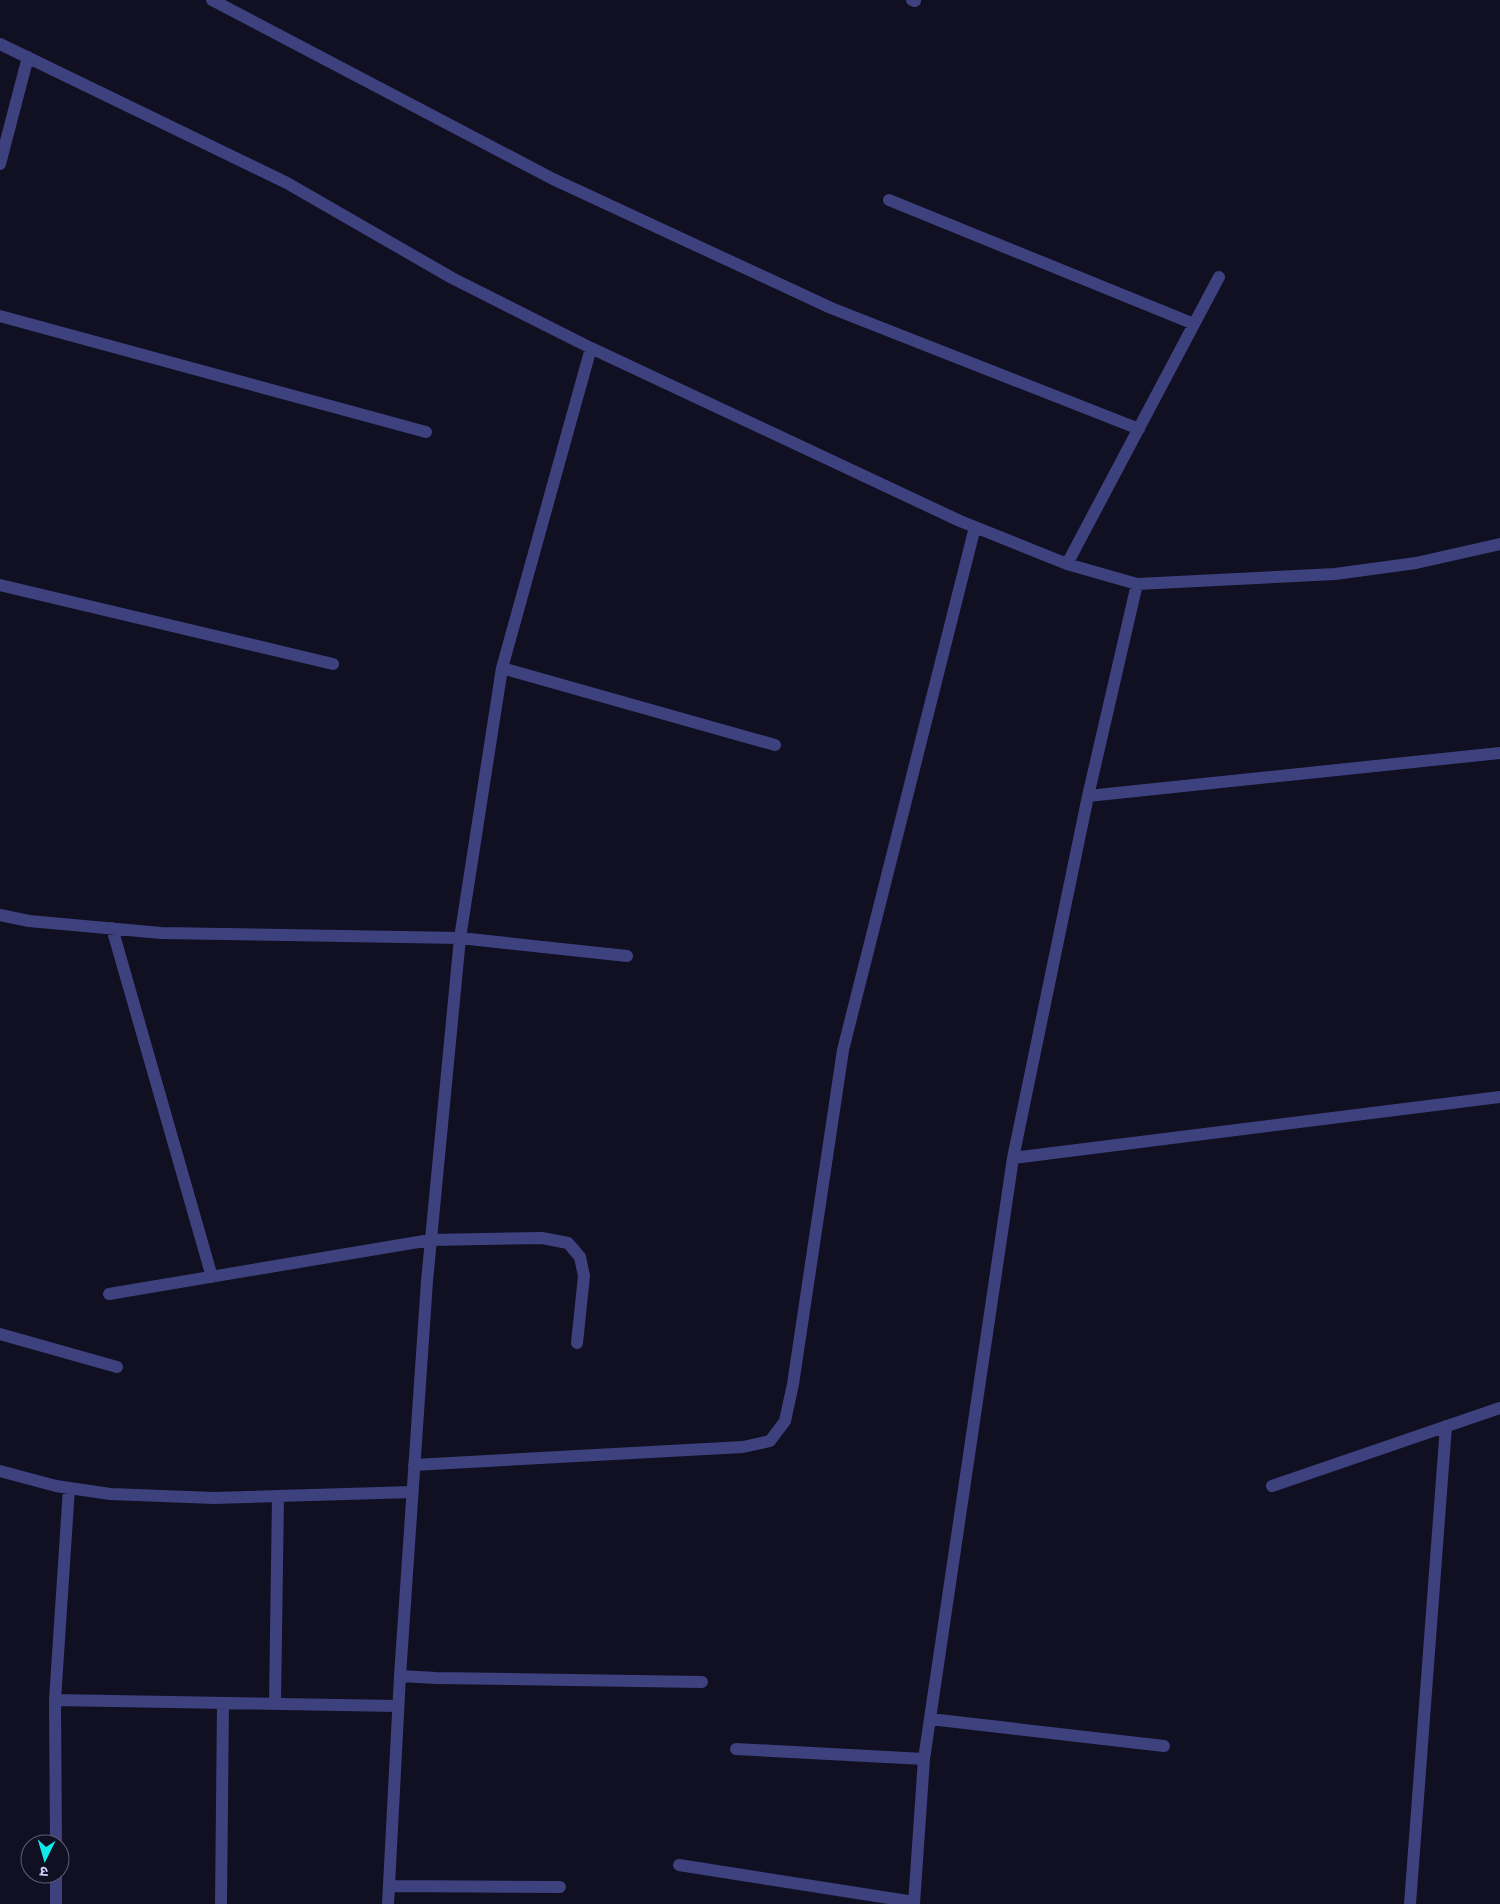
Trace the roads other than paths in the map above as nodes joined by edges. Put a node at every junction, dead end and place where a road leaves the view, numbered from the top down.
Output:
1 (212, 0) edge
2 (0, 44) edge
3 (28, 57) junction
4 (0, 164) edge
5 (889, 200) dead end
6 (1219, 277) dead end
7 (0, 316) edge
8 (1194, 324) junction
9 (591, 348) junction
10 (1139, 429) junction
11 (426, 432) dead end
12 (975, 527) junction
13 (1500, 544) edge
14 (1066, 564) junction
15 (0, 584) edge
16 (1137, 584) junction
17 (333, 664) dead end
18 (502, 668) junction
19 (776, 745) dead end
20 (1500, 753) edge
21 (1088, 796) junction
22 (0, 915) edge
23 (112, 928) junction
24 (460, 938) junction
25 (627, 956) dead end
26 (1500, 1097) edge
27 (1014, 1158) junction
28 (430, 1240) junction
29 (212, 1277) junction
30 (109, 1294) dead end
31 (0, 1334) edge
32 (577, 1343) dead end
33 (117, 1367) dead end
34 (1500, 1408) edge
35 (1446, 1426) junction
36 (414, 1464) junction
37 (0, 1471) edge
38 (1272, 1486) dead end
39 (69, 1488) junction
40 (412, 1492) junction
41 (278, 1496) junction
42 (400, 1676) junction
43 (702, 1682) dead end
44 (55, 1700) junction
45 (223, 1703) junction
46 (275, 1704) junction
47 (398, 1706) junction
48 (930, 1719) junction
49 (1164, 1746) dead end
50 (736, 1749) dead end
51 (924, 1759) junction
52 (56, 1834) edge
53 (679, 1865) dead end
54 (56, 1884) edge
55 (389, 1886) junction
56 (560, 1887) dead end
57 (914, 1903) edge
58 (56, 1904) edge
59 (221, 1904) edge
60 (388, 1904) edge
61 (1410, 1904) edge

1 - 10 street
2 - 3 street
3 - 4 street
3 - 9 street
5 - 8 street
6 - 8 street
7 - 11 street
8 - 10 street
9 - 12 street
9 - 18 street
10 - 14 street
12 - 14 street
12 - 36 street
13 - 16 street
14 - 16 street
15 - 17 street
16 - 21 street
18 - 19 street
18 - 24 street
20 - 21 street
21 - 27 street
22 - 23 street
23 - 24 street
23 - 29 street
24 - 25 street
24 - 28 street
26 - 27 street
27 - 48 street
28 - 29 street
28 - 32 street
28 - 36 street
29 - 30 street
31 - 33 street
34 - 35 street
35 - 38 street
35 - 61 street
36 - 40 street
37 - 39 street
39 - 41 street
39 - 44 street
40 - 41 street
40 - 42 street
41 - 46 street
42 - 43 street
42 - 47 street
44 - 45 street
44 - 52 street
45 - 46 street
45 - 59 street
46 - 47 street
47 - 55 street
48 - 49 street
48 - 51 street
50 - 51 street
51 - 57 street
53 - 57 street
54 - 58 street
55 - 56 street
55 - 60 street

